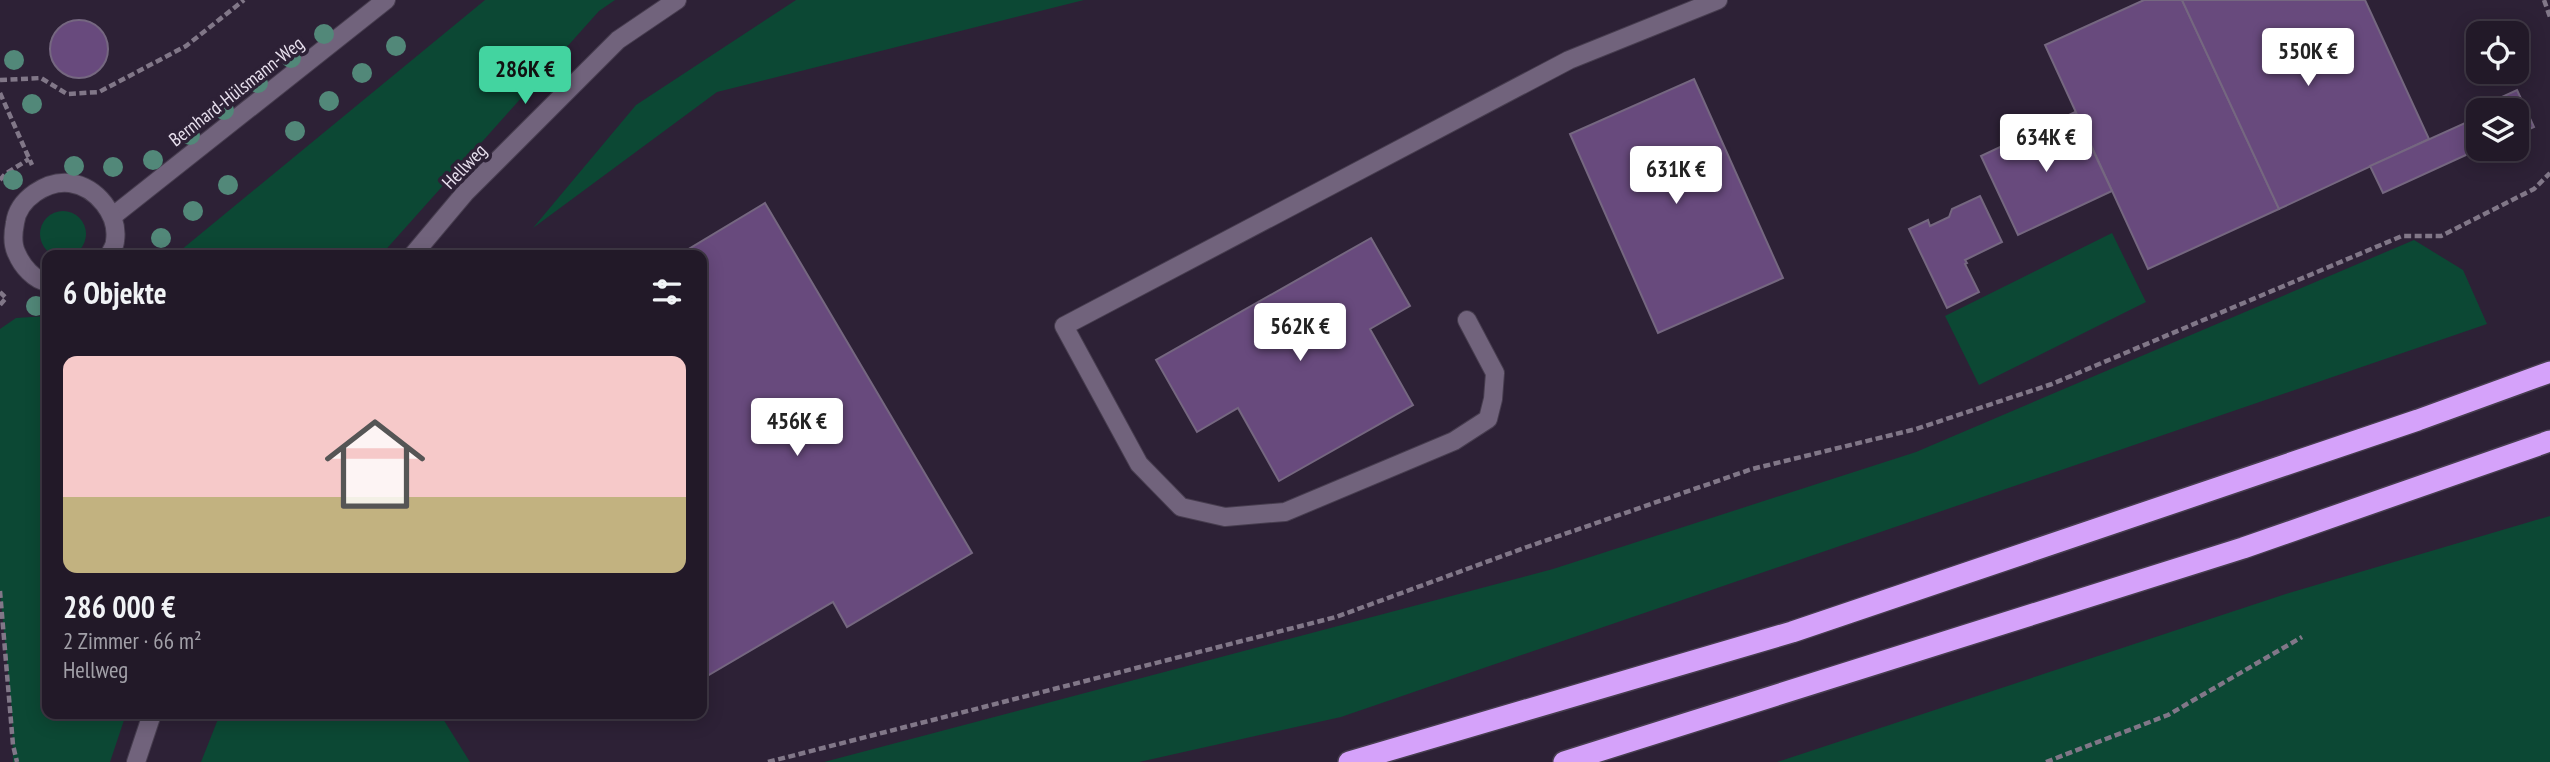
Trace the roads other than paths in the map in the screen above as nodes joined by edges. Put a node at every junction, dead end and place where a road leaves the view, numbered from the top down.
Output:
1 (386, 0) edge
2 (677, 0) edge
3 (1718, 0) edge
4 (113, 216) junction
5 (112, 250) edge
6 (417, 250) edge
7 (8, 256) edge
8 (42, 281) edge
9 (1467, 320) dead end
10 (2550, 372) edge
11 (2550, 441) edge
12 (150, 719) edge
13 (136, 762) edge
14 (1349, 762) edge
15 (1564, 762) edge

1 - 4 street, Bernhard-Hülsmann-Weg
2 - 6 street, Hellweg
3 - 9 street
4 - 5 street
4 - 7 street
7 - 8 street
10 - 14 highway
11 - 15 highway
12 - 13 street

